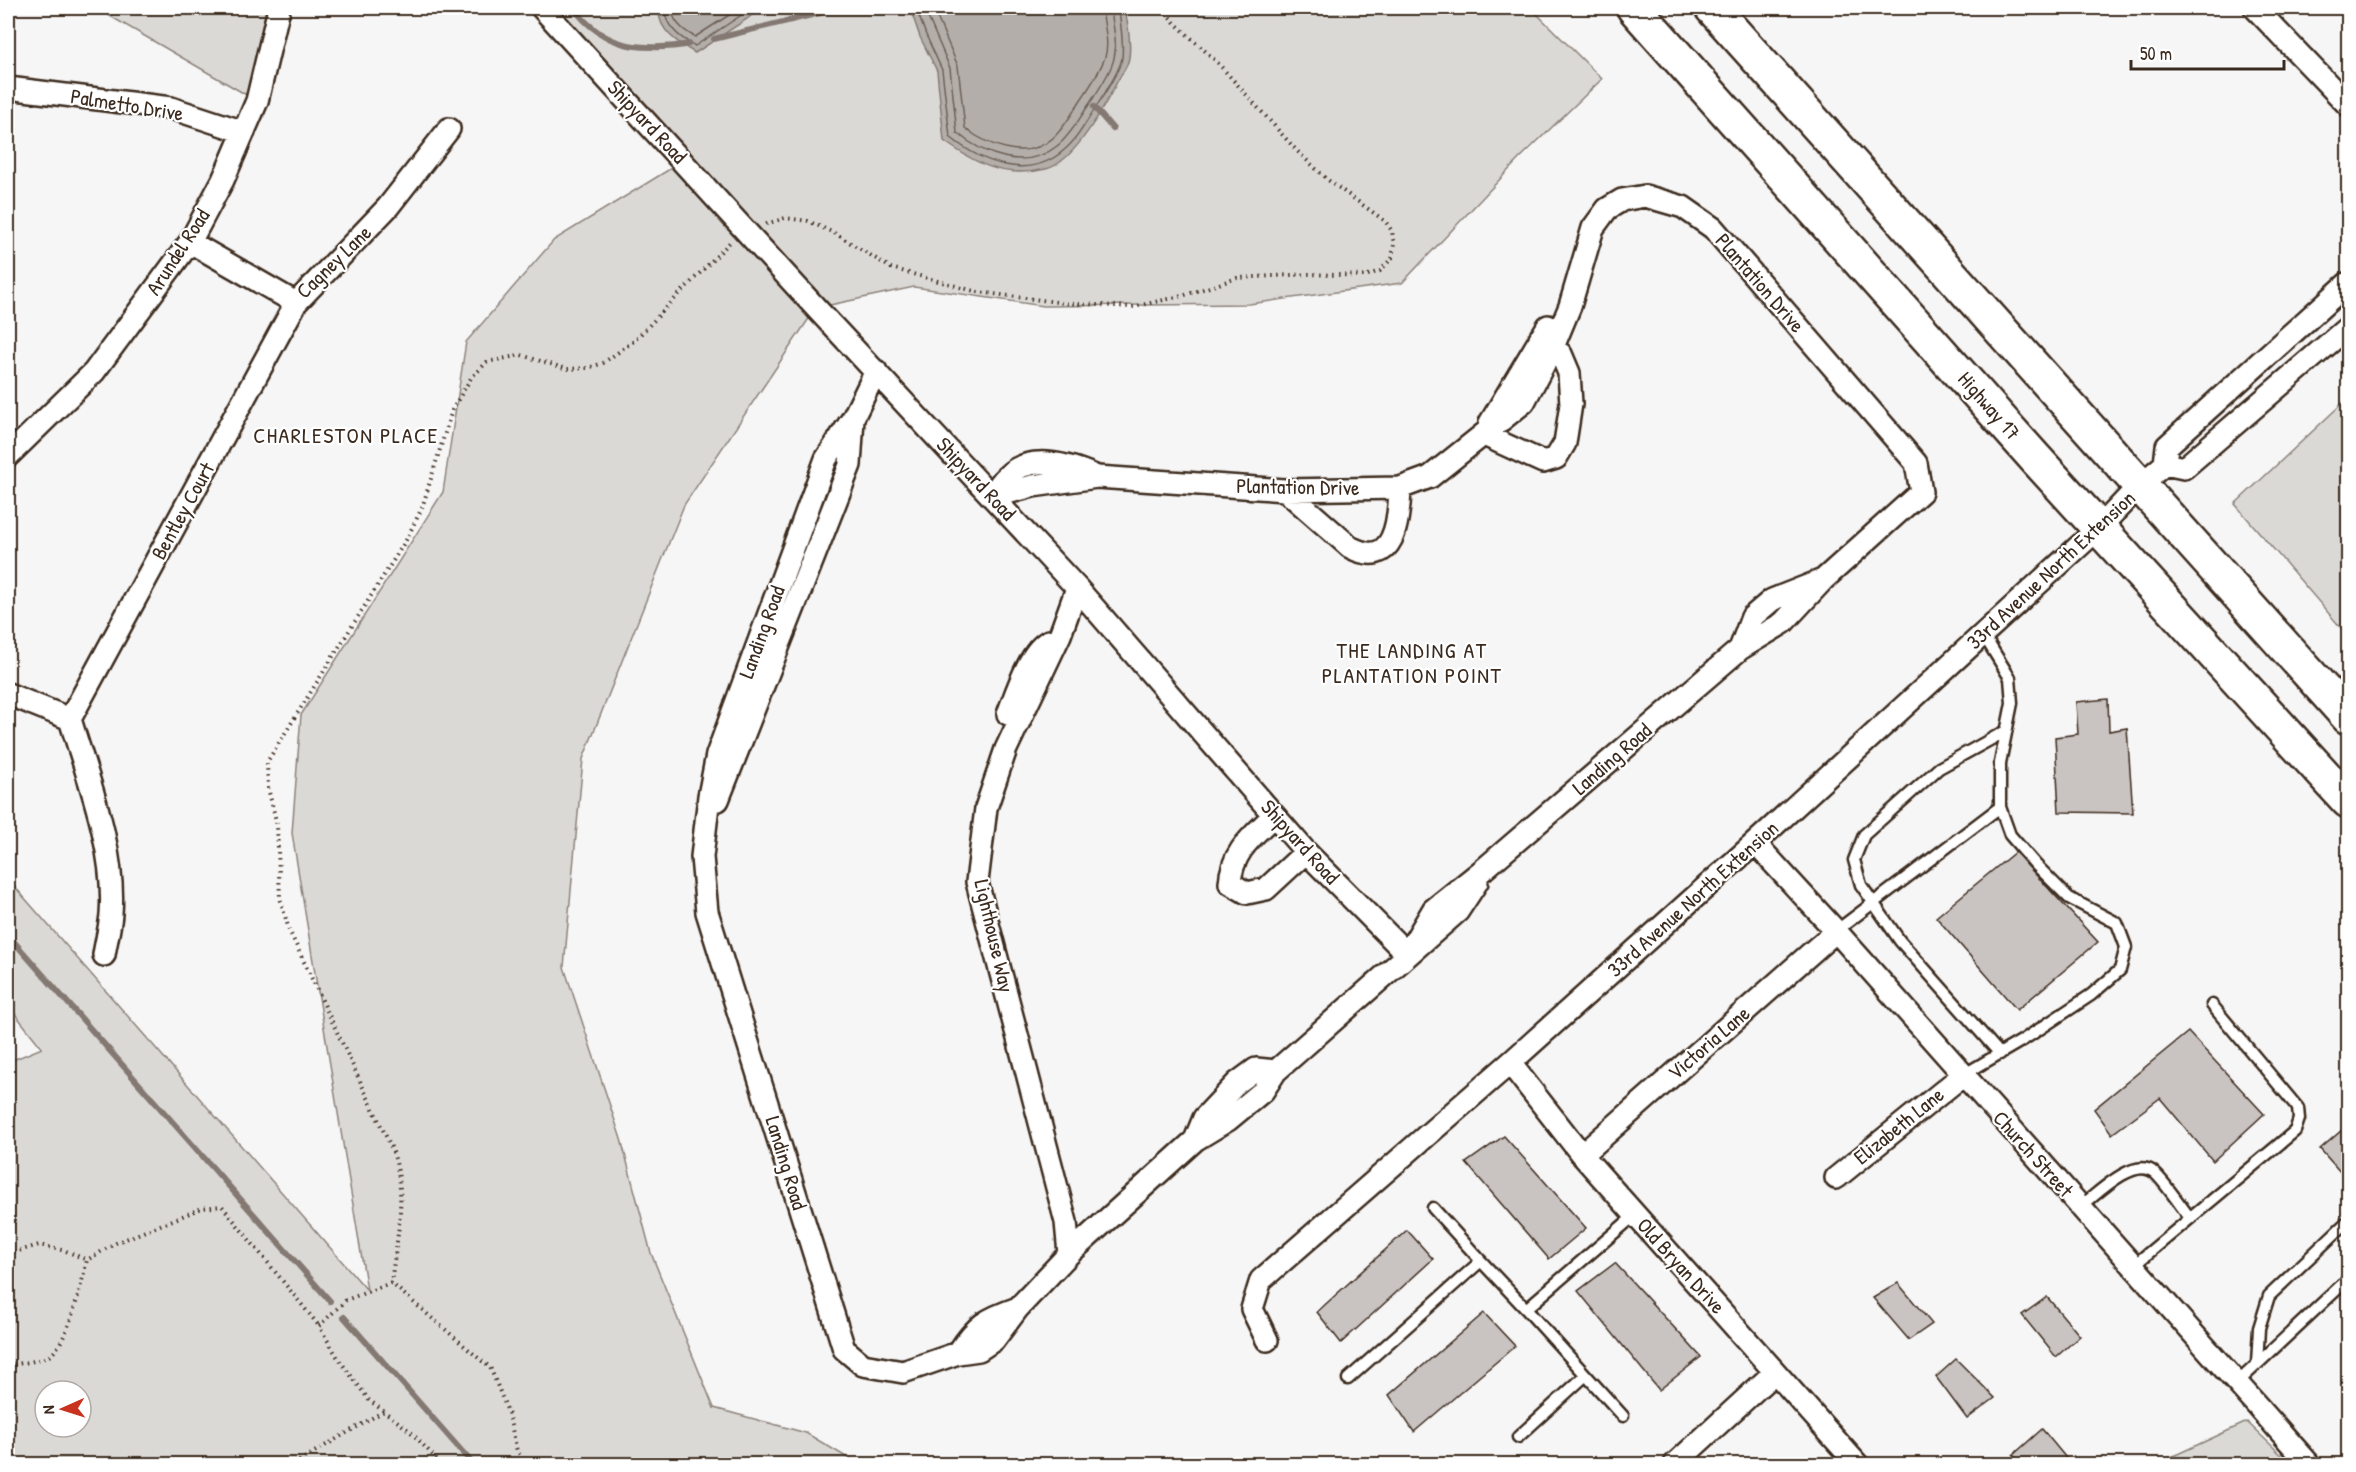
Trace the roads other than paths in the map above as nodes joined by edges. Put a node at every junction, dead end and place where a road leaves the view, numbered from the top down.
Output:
1 (279, 8) edge
2 (542, 8) edge
3 (1635, 8) edge
4 (1712, 8) edge
5 (2255, 8) edge
6 (8, 88) edge
7 (2349, 105) edge
8 (449, 129) dead end
9 (244, 132) junction
10 (190, 242) junction
11 (2349, 283) edge
12 (297, 303) junction
13 (2349, 327) edge
14 (1547, 343) junction
15 (876, 371) junction
16 (853, 418) junction
17 (1484, 435) junction
18 (8, 456) edge
19 (2165, 464) junction
20 (2140, 485) junction
21 (1400, 488) junction
22 (1285, 490) junction
23 (1921, 492) joint
24 (992, 497) junction
25 (2100, 528) junction
26 (779, 587) junction
27 (1077, 588) junction
28 (798, 596) junction
29 (1983, 634) junction
30 (8, 694) edge
31 (2349, 717) edge
32 (70, 719) junction
33 (2006, 731) junction
34 (2349, 801) edge
35 (2000, 807) junction
36 (1274, 814) junction
37 (1755, 843) junction
38 (1306, 852) junction
39 (702, 857) junction
40 (1873, 903) junction
41 (1836, 931) junction
42 (1407, 954) junction
43 (104, 955) dead end
44 (2212, 1005) dead end
45 (2000, 1054) junction
46 (1510, 1063) junction
47 (1963, 1075) junction
48 (1582, 1155) junction
49 (1836, 1178) dead end
50 (1433, 1208) dead end
51 (2080, 1208) junction
52 (1635, 1215) junction
53 (2190, 1218) junction
54 (2349, 1221) edge
55 (1069, 1254) junction
56 (1481, 1262) junction
57 (2133, 1266) junction
58 (2349, 1279) edge
59 (1526, 1309) junction
60 (1267, 1340) dead end
61 (2258, 1364) junction
62 (1775, 1372) junction
63 (1586, 1375) junction
64 (1348, 1379) dead end
65 (2237, 1383) junction
66 (1623, 1416) dead end
67 (1518, 1437) dead end
68 (1675, 1464) edge
69 (1857, 1464) edge
70 (2309, 1464) edge

1 - 9 street, Arundel Road
2 - 15 street, Shipyard Road
3 - 25 highway, Highway 17
4 - 20 highway
5 - 7 street
6 - 9 street, Palmetto Drive
8 - 12 street, Cagney Lane
9 - 10 street, Arundel Road
10 - 12 street, Cagney Lane
10 - 18 street, Arundel Road
11 - 19 street, 33rd Avenue North Extension
12 - 32 street, Bentley Court
13 - 19 street
14 - 17 street, Plantation Drive
14 - 17 street
14 - 23 street, Plantation Drive
15 - 16 street, Landing Road
15 - 24 street, Shipyard Road
16 - 26 street, Landing Road
16 - 28 street, Landing Road
17 - 21 street, Plantation Drive
19 - 20 street, 33rd Avenue North Extension
20 - 25 street, 33rd Avenue North Extension
20 - 31 highway
21 - 22 street, Plantation Drive
21 - 22 street
22 - 24 street, Plantation Drive
23 - 42 street, Landing Road
24 - 27 street, Shipyard Road
25 - 29 street, 33rd Avenue North Extension
25 - 34 highway, Highway 17
26 - 28 street
26 - 39 street, Landing Road
27 - 36 street, Shipyard Road
27 - 55 street, Lighthouse Way
28 - 39 street, Landing Road
29 - 33 lane
29 - 37 street, 33rd Avenue North Extension
30 - 32 street
32 - 43 street
33 - 35 lane
33 - 40 lane
35 - 40 lane
35 - 45 lane
36 - 38 street, Shipyard Road
36 - 38 street
37 - 41 street, Church Street
37 - 46 street, 33rd Avenue North Extension
38 - 42 street, Shipyard Road
39 - 55 street, Landing Road
40 - 41 lane
40 - 45 lane
41 - 47 street, Church Street
41 - 48 street, Victoria Lane
42 - 55 street, Landing Road
44 - 53 lane
45 - 47 lane
46 - 48 street, Old Bryan Drive
46 - 60 street, 33rd Avenue North Extension
47 - 49 street, Elizabeth Lane
47 - 51 street, Church Street
48 - 52 street, Old Bryan Drive
50 - 56 lane
51 - 53 lane
51 - 57 street, Church Street
52 - 59 lane
52 - 62 street, Old Bryan Drive
53 - 57 lane
54 - 61 lane
56 - 59 lane
56 - 64 lane
57 - 65 street, Church Street
58 - 61 lane
59 - 63 lane
61 - 65 lane
62 - 68 street
62 - 69 street, Old Bryan Drive
63 - 66 lane
63 - 67 lane
65 - 70 street, Church Street

